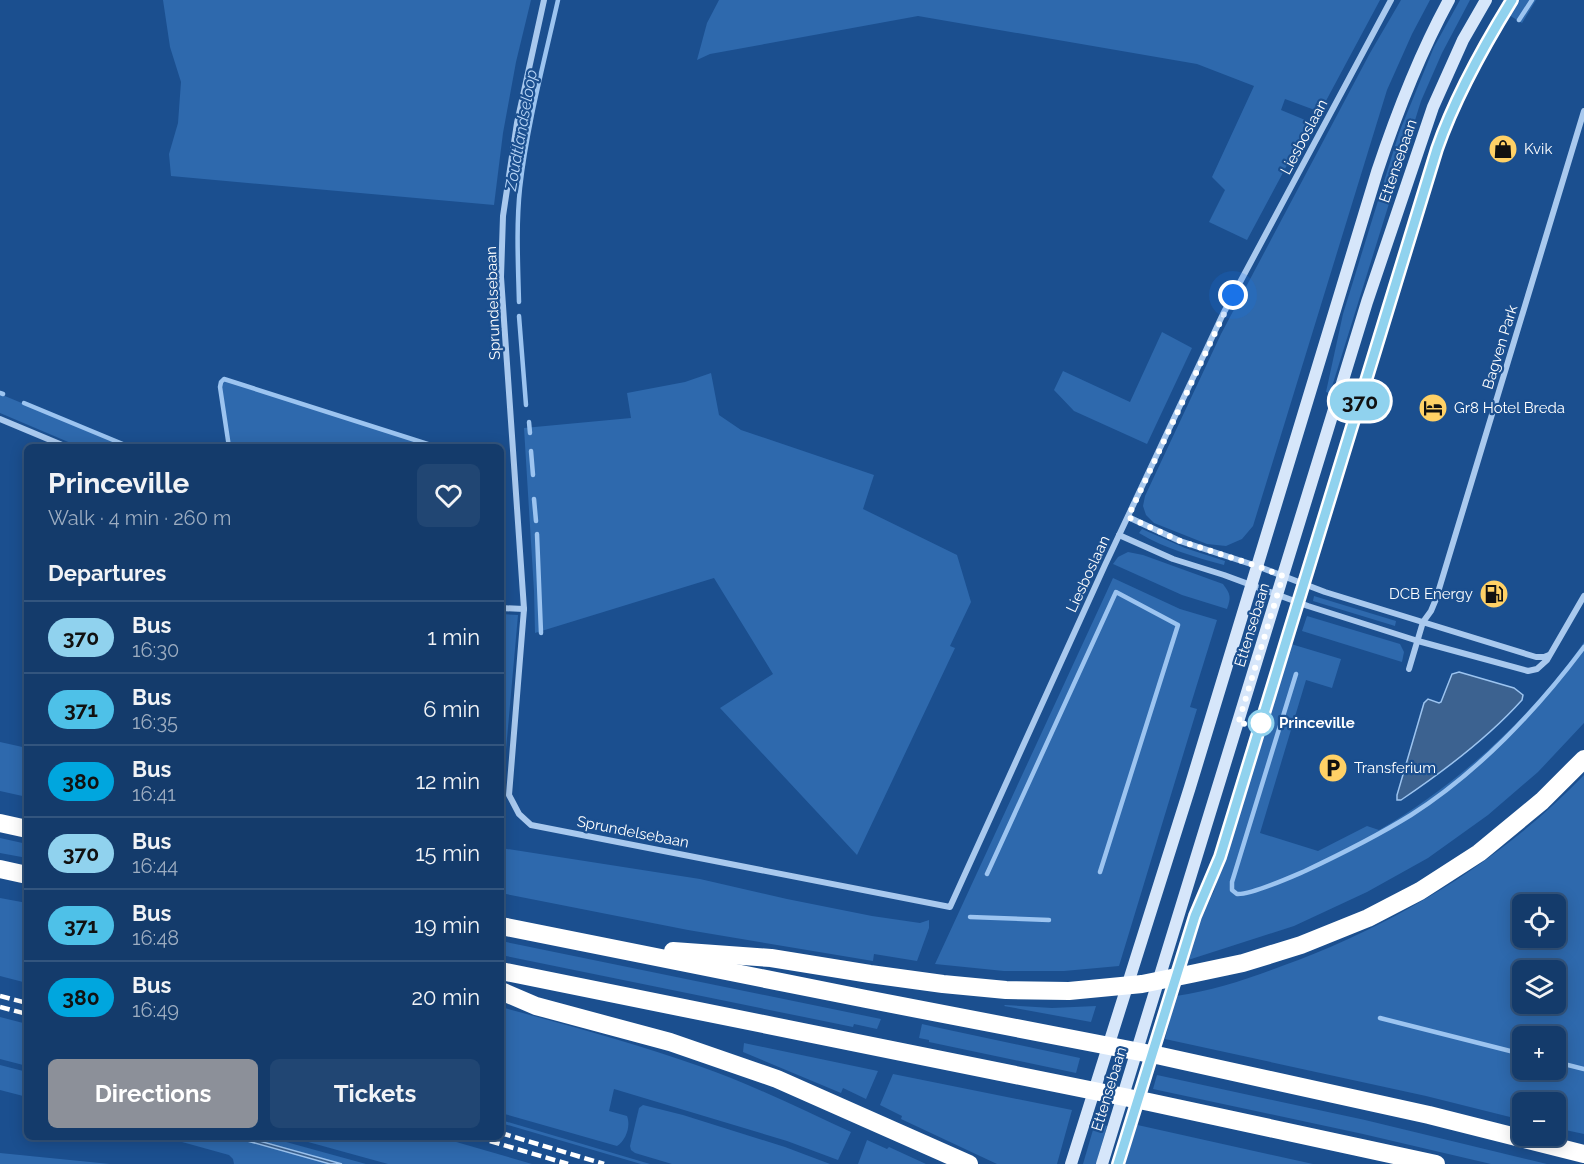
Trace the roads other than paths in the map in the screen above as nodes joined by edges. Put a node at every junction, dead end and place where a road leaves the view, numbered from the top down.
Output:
1 (544, 0) edge
2 (1391, 0) edge
3 (1449, 0) edge
4 (1486, 0) edge
5 (1584, 111) edge
6 (0, 419) edge
7 (60, 444) edge
8 (1128, 517) junction
9 (1119, 535) junction
10 (1257, 566) junction
11 (1283, 576) junction
12 (1251, 585) junction
13 (1277, 595) junction
14 (1584, 596) edge
15 (504, 608) edge
16 (524, 609) junction
17 (1423, 622) junction
18 (1418, 641) junction
19 (1552, 652) junction
20 (1409, 669) dead end
21 (1584, 759) edge
22 (0, 823) edge
23 (24, 828) edge
24 (0, 869) edge
25 (24, 873) edge
26 (950, 906) joint
27 (504, 927) edge
28 (594, 945) junction
29 (504, 973) edge
30 (504, 992) edge
31 (1584, 1154) edge
32 (969, 1164) edge
33 (1071, 1164) edge
34 (1102, 1164) edge
35 (1436, 1164) edge

1 - 16 street, Sprundelsebaan
2 - 8 street, Liesboslaan
3 - 10 main road, Ettensebaan
4 - 11 main road, Ettensebaan
5 - 17 street, Bagven Park
6 - 7 street
8 - 9 street, Liesboslaan
8 - 10 street
9 - 12 street
9 - 26 street, Liesboslaan
10 - 11 street
10 - 12 main road, Ettensebaan
11 - 13 main road, Ettensebaan
11 - 17 street
12 - 13 street
12 - 33 main road, Ettensebaan
13 - 18 street
13 - 34 main road, Ettensebaan
14 - 19 street
15 - 16 street
16 - 26 street, Sprundelsebaan
17 - 18 street, Bagven Park
17 - 19 street
18 - 19 street
18 - 20 street, Bagven Park
21 - 28 highway
22 - 23 highway
24 - 25 highway
27 - 28 highway
28 - 31 highway
29 - 35 highway
30 - 32 highway

